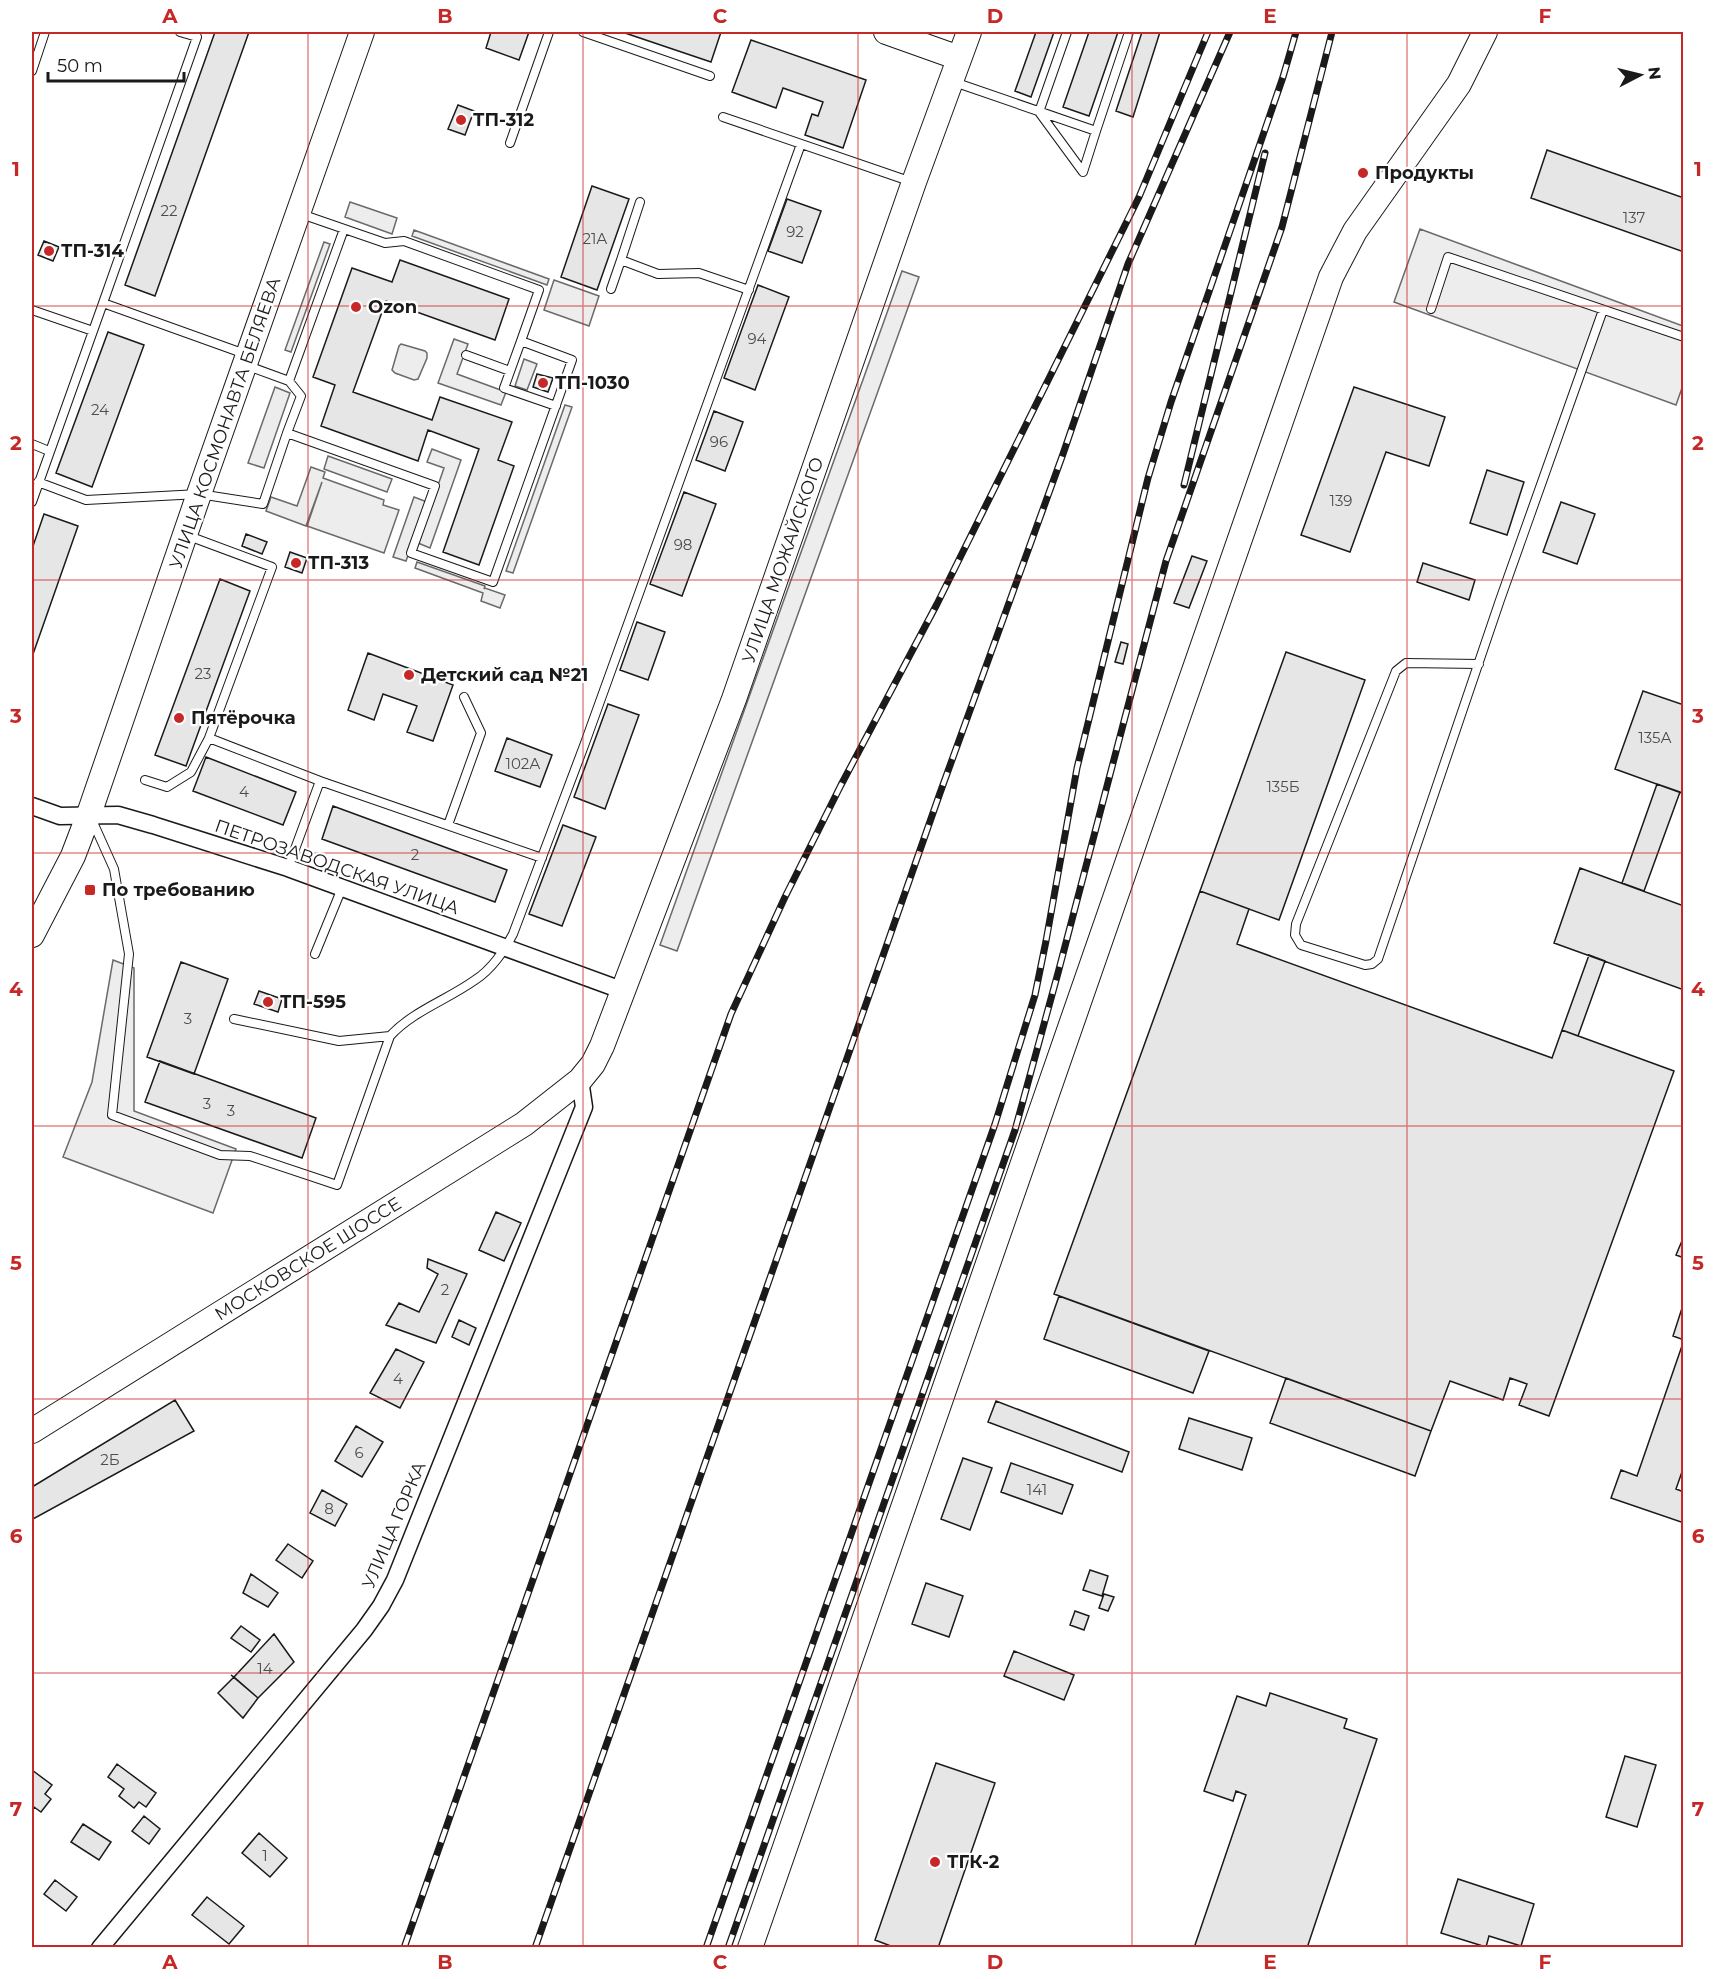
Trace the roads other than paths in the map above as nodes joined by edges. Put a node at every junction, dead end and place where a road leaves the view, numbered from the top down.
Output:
1 (45, 32) edge
2 (180, 32) edge
3 (362, 32) edge
4 (549, 32) edge
5 (583, 32) edge
6 (886, 32) edge
7 (969, 32) edge
8 (1067, 32) edge
9 (1129, 32) edge
10 (1485, 32) edge
11 (959, 58) junction
12 (32, 71) edge
13 (710, 76) dead end
14 (951, 81) junction
15 (1039, 112) junction
16 (723, 117) dead end
17 (1096, 131) junction
18 (510, 143) dead end
19 (801, 144) junction
20 (914, 182) junction
21 (640, 202) dead end
22 (298, 213) junction
23 (344, 229) junction
24 (621, 260) junction
25 (611, 289) dead end
26 (749, 290) junction
27 (103, 303) junction
28 (1431, 309) dead end
29 (32, 310) edge
30 (1604, 310) junction
31 (93, 331) junction
32 (1683, 337) edge
33 (521, 341) junction
34 (466, 355) dead end
35 (246, 360) junction
36 (510, 371) junction
37 (289, 381) junction
38 (556, 406) junction
39 (287, 433) junction
40 (32, 444) edge
41 (49, 451) junction
42 (38, 482) junction
43 (199, 494) junction
44 (32, 502) edge
45 (185, 535) junction
46 (1479, 664) junction
47 (464, 697) dead end
48 (209, 738) junction
49 (145, 780) dead end
50 (320, 781) junction
51 (32, 806) edge
52 (89, 814) junction
53 (448, 825) junction
54 (542, 858) junction
55 (288, 868) junction
56 (342, 888) junction
57 (32, 934) edge
58 (506, 948) junction
59 (315, 954) dead end
60 (624, 991) junction
61 (234, 1019) dead end
62 (390, 1036) junction
63 (580, 1080) junction
64 (32, 1431) edge
65 (100, 1947) edge
66 (750, 1947) edge

1 - 12 lane
2 - 27 lane
3 - 22 street, УЛИЦА КОСМОНАВТА БЕЛЯЕВА
4 - 18 lane
5 - 13 lane
6 - 11 street
7 - 11 street, УЛИЦА МОЖАЙСКОГО
8 - 15 lane
9 - 17 lane
10 - 66 street
11 - 14 street, УЛИЦА МОЖАЙСКОГО
14 - 15 lane
14 - 20 street, УЛИЦА МОЖАЙСКОГО
15 - 17 lane
15 - 17 lane
16 - 19 lane
19 - 20 lane
19 - 26 lane
20 - 60 street, УЛИЦА МОЖАЙСКОГО
21 - 24 lane
22 - 23 lane
22 - 35 street, УЛИЦА КОСМОНАВТА БЕЛЯЕВА
23 - 33 lane
23 - 37 lane
24 - 25 lane
24 - 26 lane
26 - 54 lane
27 - 31 lane
27 - 35 lane
28 - 30 lane
29 - 31 lane
30 - 32 lane
30 - 46 lane
31 - 41 lane
33 - 36 lane
33 - 38 lane
34 - 36 lane
35 - 37 lane
35 - 43 street, УЛИЦА КОСМОНАВТА БЕЛЯЕВА
36 - 38 lane
37 - 39 lane
38 - 39 lane
39 - 43 lane
40 - 41 lane
41 - 42 lane
42 - 43 lane
42 - 44 lane
43 - 45 street, УЛИЦА КОСМОНАВТА БЕЛЯЕВА
45 - 48 lane
45 - 52 street, УЛИЦА КОСМОНАВТА БЕЛЯЕВА
46 - 46 lane
47 - 53 lane
48 - 49 lane
48 - 50 lane
50 - 53 lane
50 - 55 lane
51 - 52 street, ПЕТРОЗАВОДСКАЯ УЛИЦА
52 - 55 street, ПЕТРОЗАВОДСКАЯ УЛИЦА
52 - 57 street
52 - 62 lane
53 - 54 lane
54 - 58 lane
55 - 56 street, ПЕТРОЗАВОДСКАЯ УЛИЦА
56 - 58 street, ПЕТРОЗАВОДСКАЯ УЛИЦА
56 - 59 lane
58 - 60 street, ПЕТРОЗАВОДСКАЯ УЛИЦА
58 - 62 lane
60 - 63 street, УЛИЦА МОЖАЙСКОГО
61 - 62 lane
63 - 64 street, МОСКОВСКОЕ ШОССЕ
63 - 65 street, УЛИЦА ГОРКА

